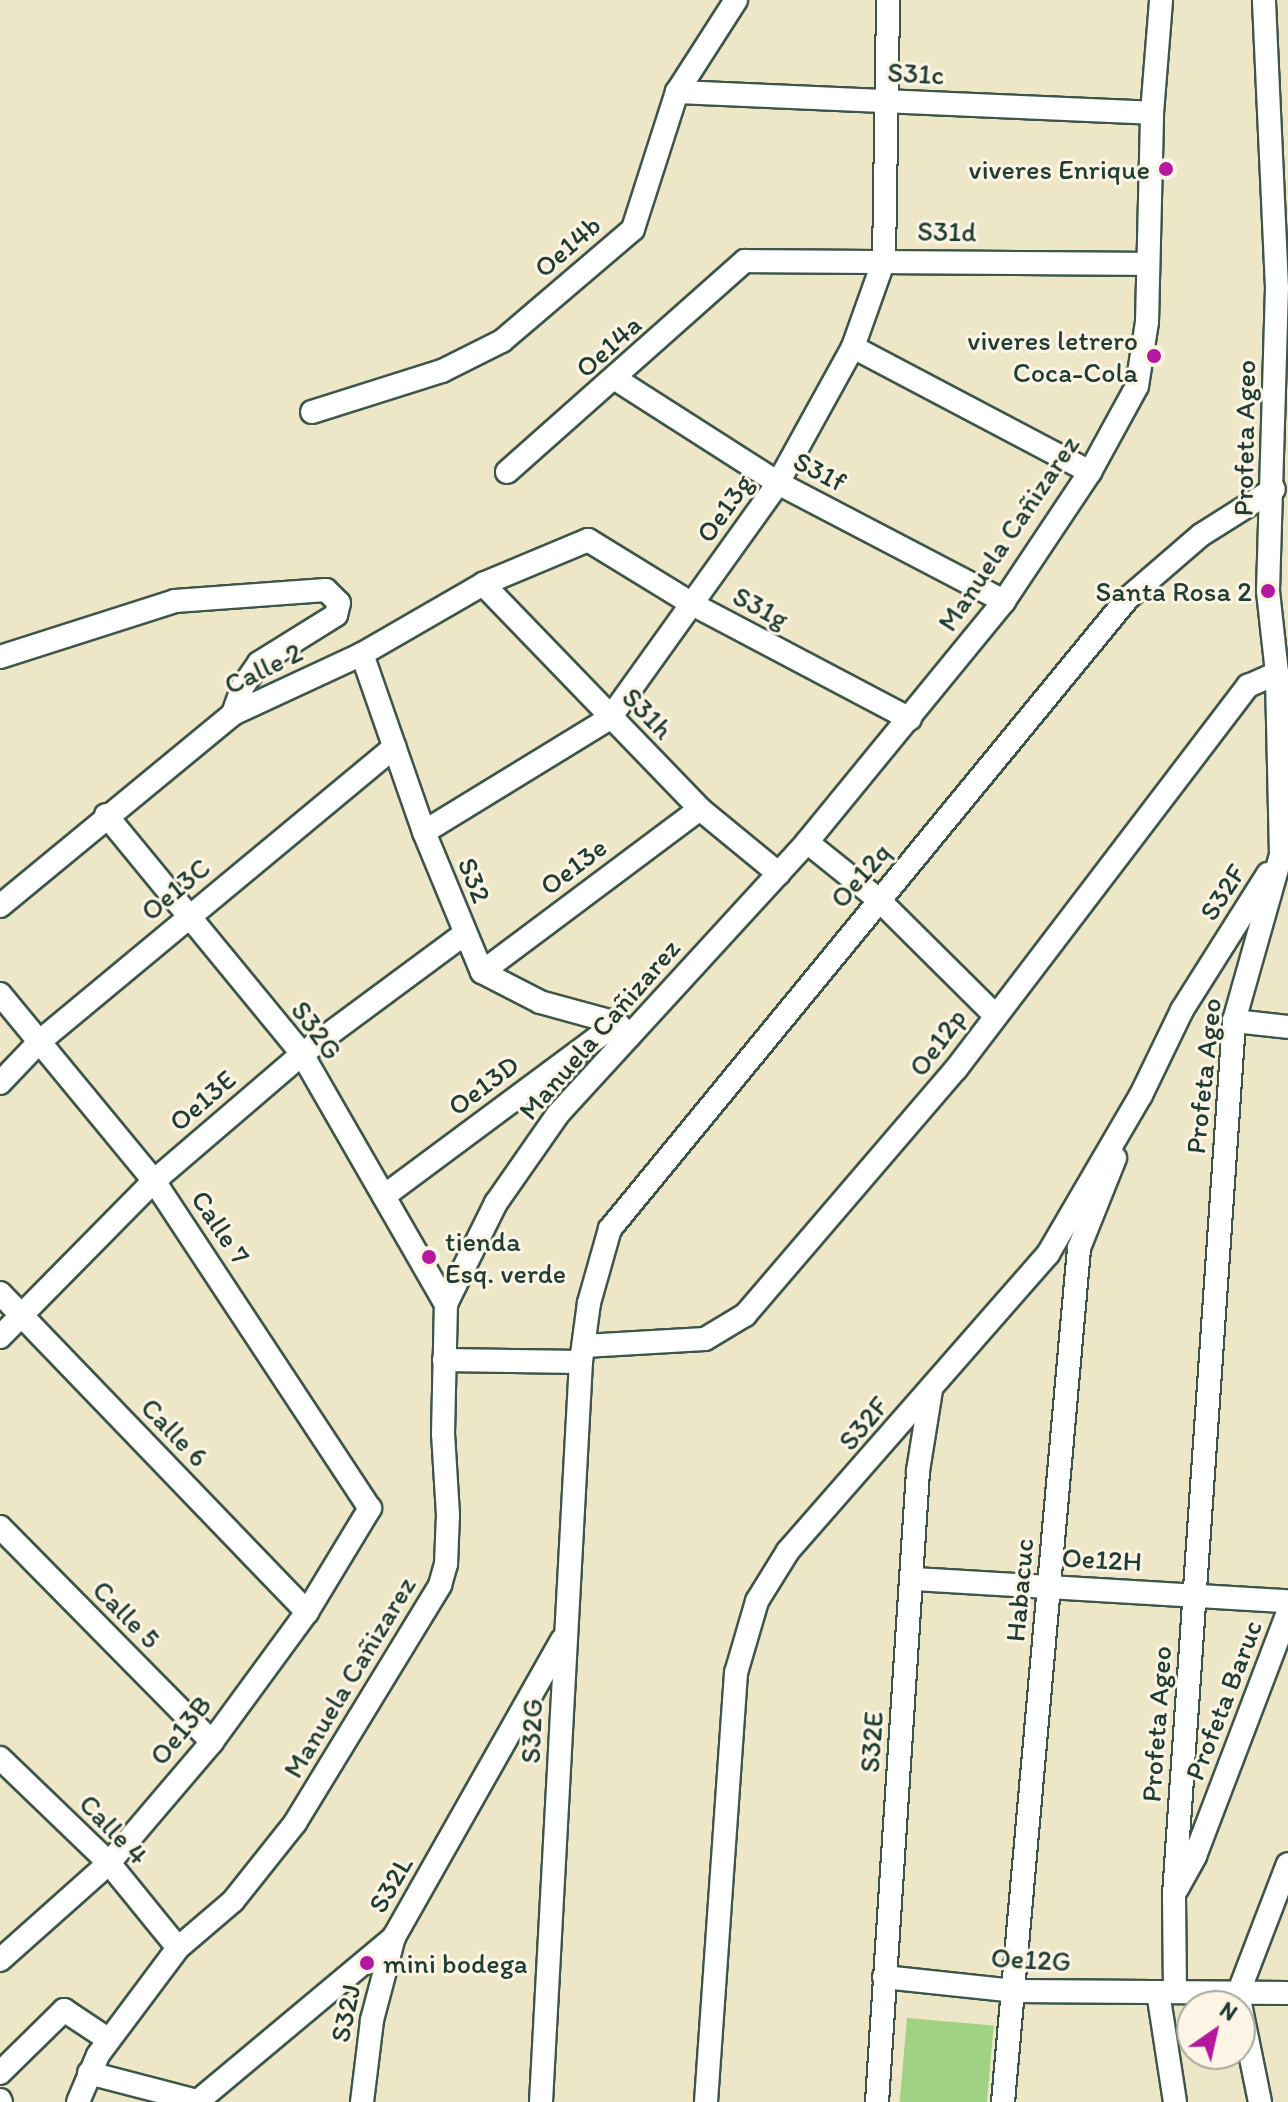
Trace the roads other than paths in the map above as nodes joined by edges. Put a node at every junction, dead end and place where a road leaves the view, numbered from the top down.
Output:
1 (736, 0) edge
2 (888, 0) edge
3 (1161, 0) edge
4 (1264, 0) edge
5 (677, 92) junction
6 (889, 102) junction
7 (1152, 113) junction
8 (884, 260) junction
9 (745, 261) joint
10 (1147, 264) junction
11 (1282, 288) edge
12 (853, 347) junction
13 (617, 380) junction
14 (312, 412) dead end
15 (507, 472) dead end
16 (1090, 472) junction
17 (778, 483) junction
18 (1274, 489) junction
19 (588, 540) joint
20 (483, 584) junction
21 (1004, 601) junction
22 (694, 605) junction
23 (362, 654) junction
24 (0, 657) edge
25 (1277, 673) junction
26 (233, 714) junction
27 (610, 718) junction
28 (910, 719) junction
29 (394, 747) junction
30 (700, 809) junction
31 (106, 815) junction
32 (424, 832) junction
33 (807, 842) junction
34 (1284, 850) edge
35 (779, 874) junction
36 (878, 899) junction
37 (0, 906) edge
38 (190, 915) junction
39 (464, 934) junction
40 (482, 972) junction
41 (0, 994) edge
42 (994, 1014) junction
43 (1234, 1021) junction
44 (1288, 1027) edge
45 (623, 1030) junction
46 (39, 1042) junction
47 (302, 1054) junction
48 (0, 1083) edge
49 (1141, 1095) junction
50 (154, 1181) junction
51 (384, 1196) junction
52 (0, 1293) edge
53 (446, 1304) junction
54 (22, 1316) junction
55 (0, 1337) edge
56 (582, 1354) junction
57 (444, 1360) junction
58 (931, 1388) junction
59 (370, 1508) joint
60 (0, 1527) edge
61 (913, 1579) junction
62 (1049, 1587) junction
63 (1195, 1594) junction
64 (1288, 1601) edge
65 (307, 1612) junction
66 (1288, 1612) edge
67 (565, 1636) junction
68 (212, 1742) junction
69 (0, 1758) edge
70 (109, 1863) junction
71 (1288, 1864) edge
72 (1174, 1895) junction
73 (394, 1937) junction
74 (178, 1948) junction
75 (0, 1960) edge
76 (884, 1977) junction
77 (1240, 1990) edge
78 (1016, 1991) junction
79 (1167, 1992) junction
80 (1176, 1992) edge
81 (1288, 1993) edge
82 (1256, 1994) edge
83 (109, 2040) junction
84 (1253, 2070) edge
85 (0, 2073) edge
86 (89, 2073) junction
87 (78, 2102) edge
88 (197, 2102) edge
89 (362, 2102) edge
90 (541, 2102) edge
91 (706, 2102) edge
92 (877, 2102) edge
93 (1003, 2102) edge
94 (1175, 2102) edge
95 (1260, 2102) edge

1 - 5 street, Oe14b
2 - 6 street, Oe13g
3 - 7 street, Manuela Cañizarez
4 - 11 street, Profeta Ageo
5 - 6 street, S31c
5 - 14 street, Oe14b
6 - 7 street, S31c
6 - 8 street, Oe13g
7 - 10 street, Manuela Cañizarez
8 - 9 street, S31d
8 - 10 street, S31d
8 - 12 street, Oe13g
9 - 13 street, Oe14a
10 - 16 street, Manuela Cañizarez
11 - 18 street, Profeta Ageo
12 - 16 street
12 - 17 street, Oe13g
13 - 15 street, Oe14a
13 - 17 street, S31f
16 - 21 street, Manuela Cañizarez
17 - 21 street, S31f
17 - 22 street, Oe13g
18 - 25 street, Profeta Ageo
18 - 36 street, Oe12q
19 - 20 street, Calle 2
19 - 22 street, S31g
20 - 23 street, Calle 2
20 - 27 street, S31h
21 - 28 street, Manuela Cañizarez
22 - 27 street, Oe13g
22 - 28 street, S31g
23 - 26 street, Calle 2
23 - 29 street, S32
24 - 26 street
25 - 34 street, Profeta Ageo
25 - 42 street, Oe12p
26 - 31 street, Calle 2
27 - 30 street, S31h
27 - 32 street, Oe13g
28 - 33 street, Manuela Cañizarez
29 - 32 street, S32
29 - 38 street, Oe13C
30 - 35 street, S31h
30 - 40 street, Oe13e
31 - 37 street, Calle 2
31 - 38 street, S32G
32 - 39 street, S32
33 - 35 street, Manuela Cañizarez
33 - 36 street
34 - 43 street, Profeta Ageo
34 - 49 street, S32F
35 - 45 street, Manuela Cañizarez
36 - 42 street
36 - 56 street, Oe12q
38 - 46 street, Oe13C
38 - 47 street, S32G
39 - 40 street, S32
39 - 47 street, Oe13E
40 - 45 street
41 - 46 street, Calle 7
42 - 56 street, Oe12p
43 - 44 street
43 - 63 street, Profeta Ageo
45 - 51 street, Oe13D
45 - 53 street, Manuela Cañizarez
46 - 48 street, Oe13C
46 - 50 street, Calle 7
47 - 50 street, Oe13E
47 - 51 street, S32G
49 - 58 street, S32F
49 - 62 street, Habacuc
50 - 54 street, Oe13E
50 - 59 street, Calle 7
51 - 53 street, S32G
52 - 54 street, Calle 6
53 - 57 street, Manuela Cañizarez
54 - 55 street, Oe13E
54 - 65 street, Calle 6
56 - 57 street, Oe12p
56 - 67 street, S32G
57 - 74 street, Manuela Cañizarez
58 - 61 street, S32E
58 - 91 street, S32F
59 - 65 street, Oe13B
60 - 68 street, Calle 5
61 - 62 street, Oe12H
61 - 76 street, S32E
62 - 63 street, Oe12H
62 - 78 street, Habacuc
63 - 64 street, Oe12H
63 - 72 street, Profeta Ageo
65 - 68 street, Oe13B
66 - 72 street, Profeta Baruc
67 - 73 street, S32L
67 - 90 street, S32G
68 - 70 street, Oe13B
69 - 70 street, Calle 4
70 - 74 street, Calle 4
70 - 75 street, Oe13B
71 - 77 street
72 - 79 street, Profeta Ageo
73 - 88 street, S32L
73 - 89 street, S32J
74 - 83 street, Manuela Cañizarez
76 - 78 street, Oe12G
76 - 92 street, S32E
78 - 79 street, Oe12G
78 - 93 street, Habacuc
79 - 80 street
79 - 94 street, Profeta Ageo
81 - 82 street
83 - 85 street
83 - 86 street, Manuela Cañizarez
84 - 95 street
86 - 87 street, Manuela Cañizarez
86 - 88 street

